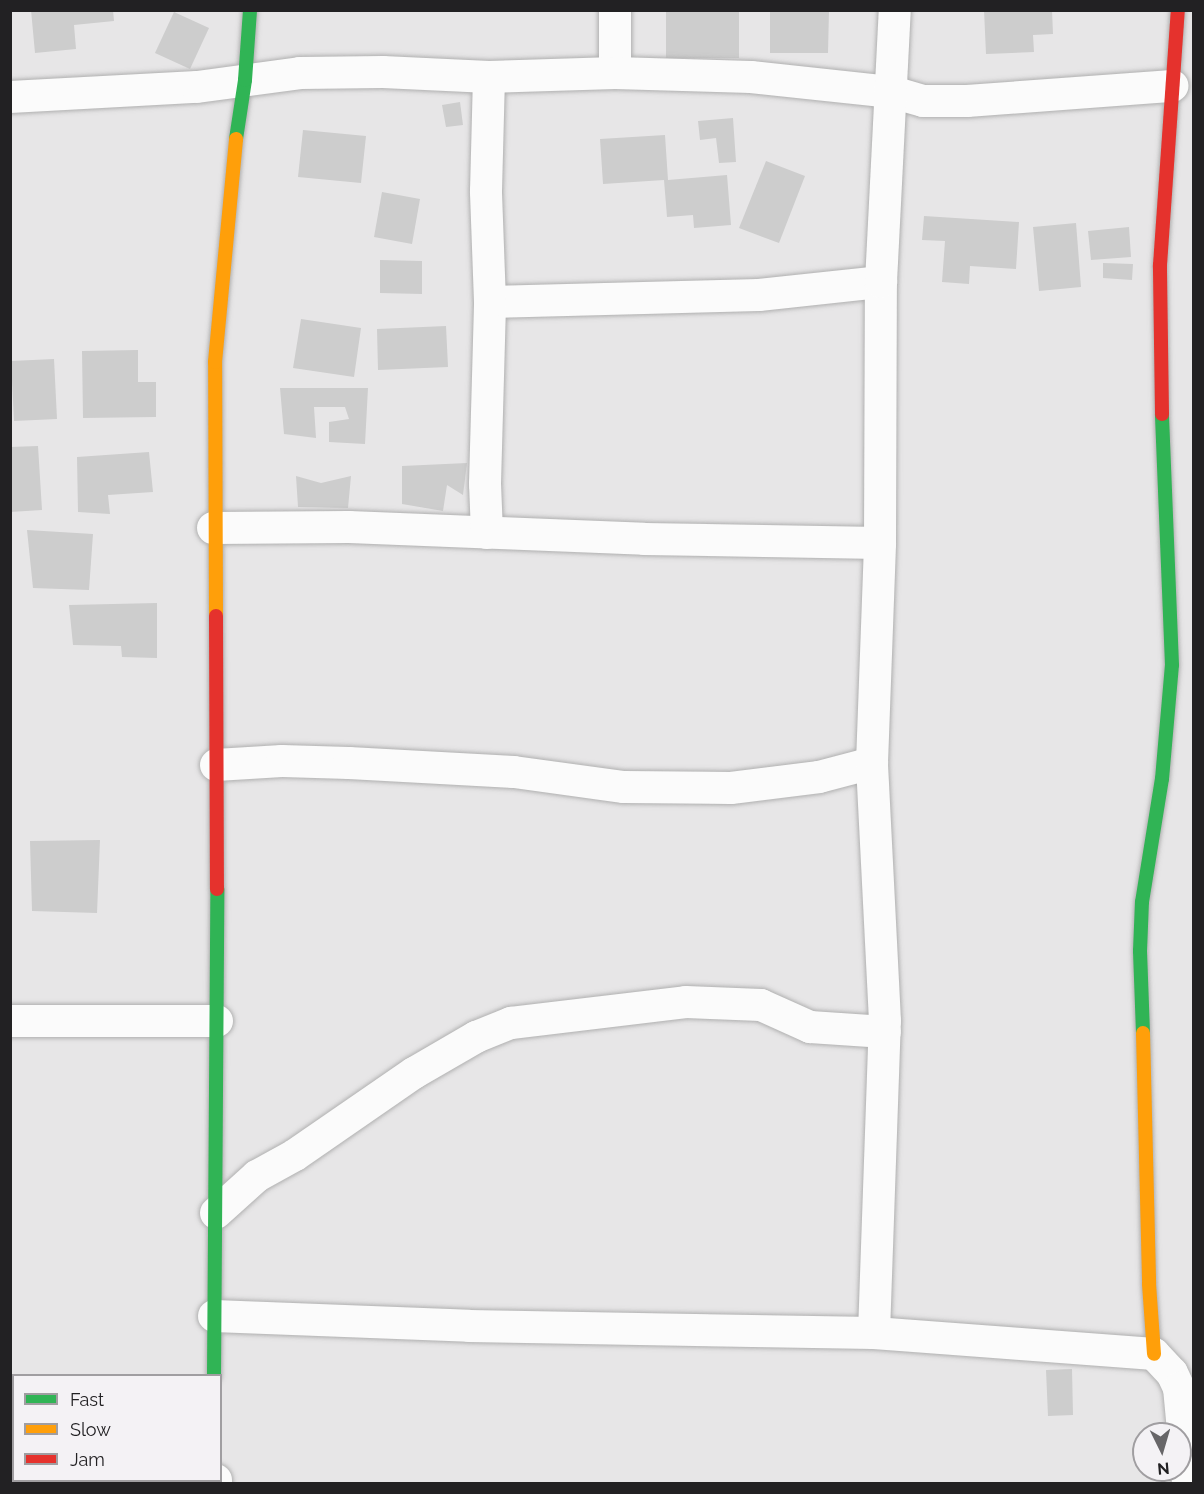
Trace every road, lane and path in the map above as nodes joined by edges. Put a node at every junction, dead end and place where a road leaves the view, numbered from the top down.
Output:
1 (250, 10) edge
2 (615, 10) edge
3 (895, 10) edge
4 (1178, 10) edge
5 (615, 73) junction
6 (489, 77) junction
7 (245, 80) junction
8 (1172, 86) junction
9 (892, 92) junction
10 (10, 98) edge
11 (881, 282) junction
12 (490, 302) junction
13 (213, 528) junction
14 (487, 533) junction
15 (880, 543) junction
16 (872, 763) junction
17 (216, 765) junction
18 (10, 1021) edge
19 (217, 1021) junction
20 (885, 1032) junction
21 (216, 1213) junction
22 (214, 1316) junction
23 (874, 1333) junction
24 (1154, 1354) junction
25 (214, 1374) edge
26 (1188, 1484) edge

1 - 7 street
2 - 5 street
3 - 9 street
4 - 8 street
5 - 6 street
5 - 9 street
6 - 7 street
6 - 12 street
7 - 10 street
7 - 13 street
8 - 9 street
8 - 24 street
9 - 11 street
11 - 12 street
11 - 15 street
12 - 14 street
13 - 14 street
13 - 17 street
14 - 15 street
15 - 16 street
16 - 17 street
16 - 20 street
17 - 19 street
18 - 19 street
19 - 21 street
20 - 21 street
20 - 23 street
21 - 22 street
22 - 23 street
22 - 25 street
23 - 24 street
24 - 26 street

